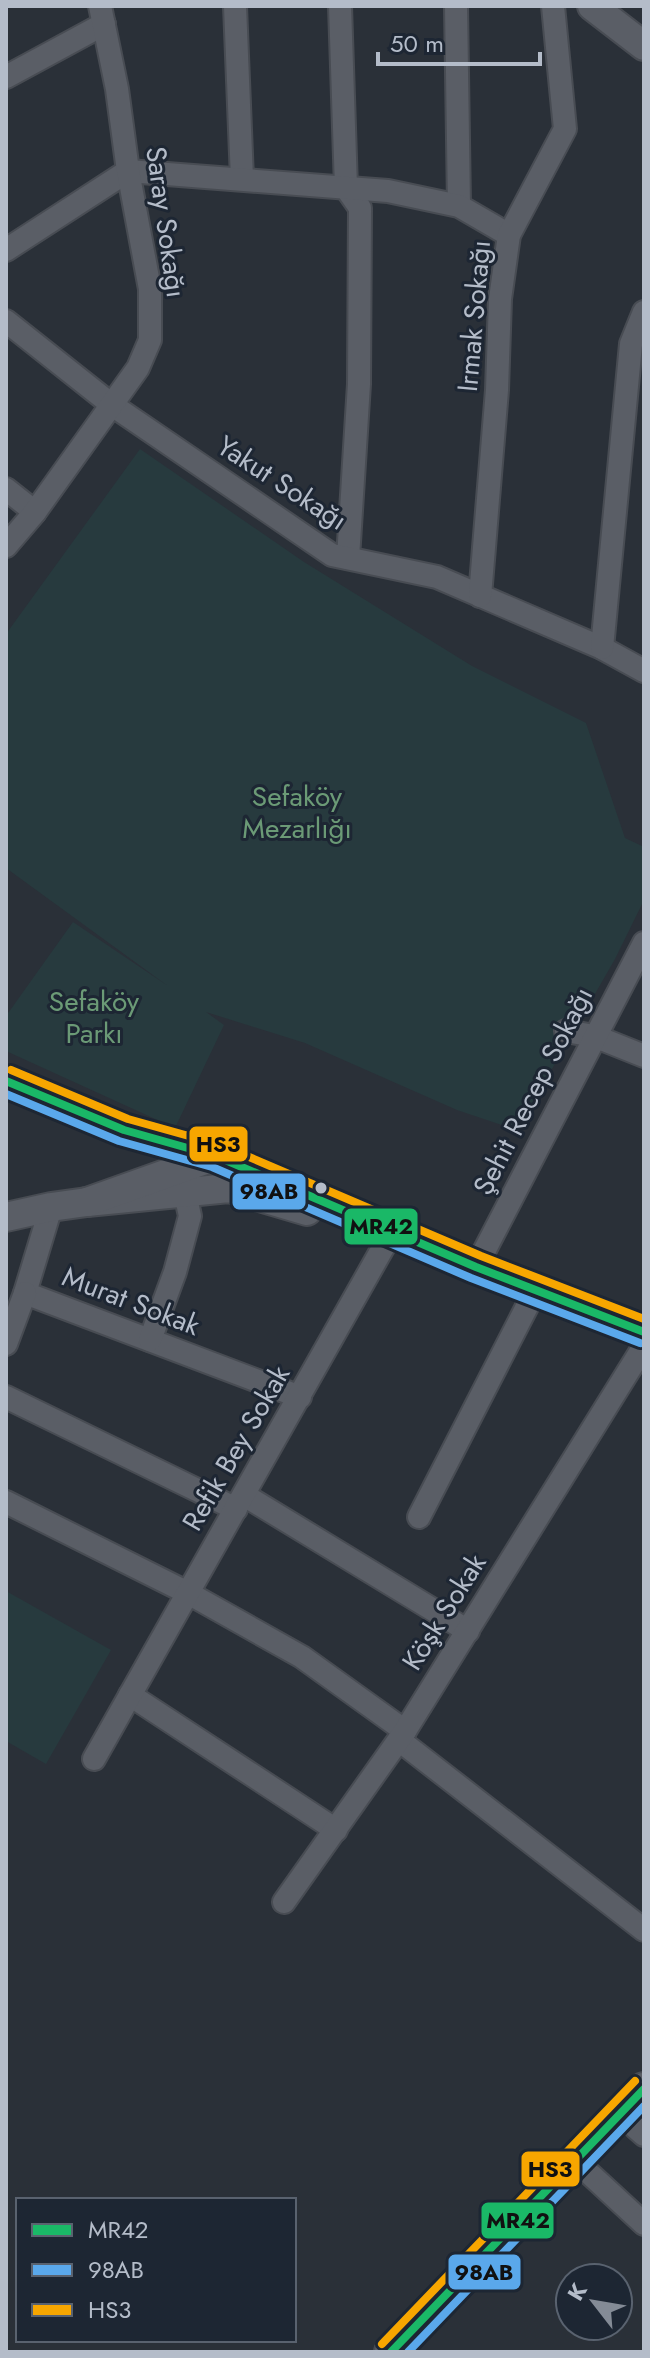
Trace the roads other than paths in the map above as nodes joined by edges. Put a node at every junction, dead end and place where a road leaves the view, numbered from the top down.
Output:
1 (235, 6) edge
2 (340, 6) edge
3 (456, 6) edge
4 (553, 6) edge
5 (592, 6) edge
6 (102, 15) edge
7 (644, 46) edge
8 (6, 77) edge
9 (128, 171) junction
10 (242, 179) junction
11 (346, 188) junction
12 (459, 206) junction
13 (509, 235) junction
14 (6, 250) edge
15 (644, 312) edge
16 (6, 321) edge
17 (637, 348) edge
18 (112, 405) junction
19 (6, 489) edge
20 (35, 512) junction
21 (6, 546) edge
22 (348, 558) junction
23 (480, 596) junction
24 (602, 648) junction
25 (644, 671) edge
26 (644, 943) edge
27 (566, 1031) dead end
28 (594, 1036) junction
29 (644, 1056) edge
30 (6, 1081) edge
31 (216, 1156) junction
32 (185, 1193) junction
33 (87, 1202) junction
34 (51, 1207) junction
35 (6, 1217) edge
36 (393, 1230) junction
37 (476, 1267) junction
38 (536, 1289) junction
39 (25, 1293) junction
40 (644, 1332) edge
41 (150, 1340) junction
42 (6, 1344) edge
43 (644, 1346) edge
44 (6, 1397) edge
45 (300, 1397) junction
46 (6, 1502) edge
47 (240, 1502) junction
48 (419, 1517) dead end
49 (188, 1593) junction
50 (468, 1631) junction
51 (130, 1695) junction
52 (402, 1735) junction
53 (94, 1759) dead end
54 (336, 1830) junction
55 (284, 1902) dead end
56 (644, 1930) edge
57 (644, 2089) edge
58 (641, 2127) edge
59 (591, 2175) junction
60 (644, 2224) edge
61 (391, 2352) edge
62 (416, 2352) edge

1 - 10 street
2 - 11 street
3 - 12 street
4 - 13 street, Irmak Sokağı
5 - 7 street
6 - 8 street
6 - 9 street, Saray Sokağı
9 - 10 street
9 - 14 street
9 - 18 street, Saray Sokağı
10 - 11 street
11 - 12 street
11 - 22 street
12 - 13 street
13 - 23 street, Irmak Sokağı
15 - 17 street
16 - 18 street, Yakut Sokağı
17 - 24 street
18 - 20 street, Saray Sokağı
18 - 22 street, Yakut Sokağı
19 - 20 street
20 - 21 street, Saray Sokağı
22 - 23 street, Yakut Sokağı
23 - 24 street, Yakut Sokağı
24 - 25 street, Yakut Sokağı
26 - 28 street, Şehit Recep Sokağı
27 - 28 street
28 - 29 street
28 - 37 street, Şehit Recep Sokağı
30 - 31 street
31 - 33 street
31 - 36 street
32 - 33 street
32 - 36 street
32 - 41 street
33 - 34 street
34 - 35 street
34 - 39 street, Murat Sokak
36 - 37 street
36 - 45 street, Refik Bey Sokak
37 - 38 street
38 - 40 street
38 - 48 street
39 - 41 street, Murat Sokak
39 - 42 street
41 - 45 street, Murat Sokak
43 - 50 street, Köşk Sokak
44 - 47 street
45 - 47 street, Refik Bey Sokak
46 - 49 street
47 - 49 street, Refik Bey Sokak
47 - 50 street
49 - 51 street, Refik Bey Sokak
49 - 52 street
50 - 52 street, Köşk Sokak
51 - 53 street, Refik Bey Sokak
51 - 54 street
52 - 54 street, Köşk Sokak
52 - 56 street
54 - 55 street, Köşk Sokak
57 - 61 main road
58 - 59 main road
59 - 60 street
59 - 62 main road

